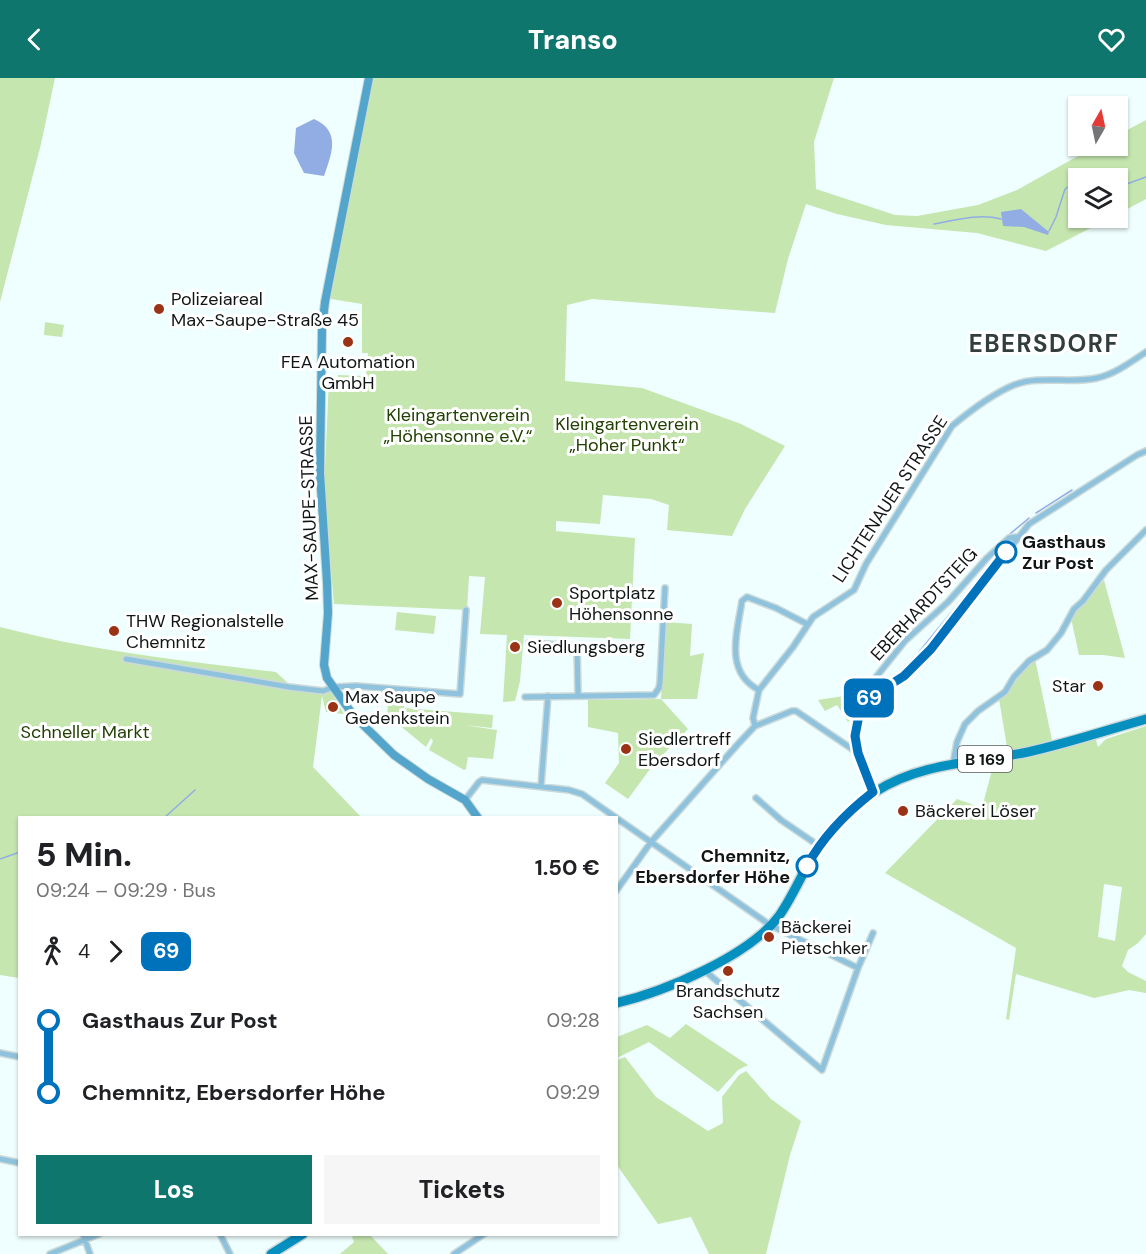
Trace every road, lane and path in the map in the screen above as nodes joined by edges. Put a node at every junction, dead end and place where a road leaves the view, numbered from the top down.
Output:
1 (369, 78) edge
2 (1146, 352) edge
3 (1146, 451) edge
4 (1146, 530) edge
5 (1017, 537) junction
6 (665, 588) dead end
7 (466, 610) dead end
8 (807, 624) junction
9 (529, 643) dead end
10 (126, 659) dead end
11 (334, 687) junction
12 (759, 690) junction
13 (548, 696) junction
14 (578, 696) junction
15 (525, 697) dead end
16 (869, 698) junction
17 (1146, 719) edge
18 (755, 726) junction
19 (858, 753) junction
20 (953, 764) junction
21 (541, 786) junction
22 (873, 792) junction
23 (756, 798) dead end
24 (465, 800) junction
25 (477, 816) edge
26 (614, 816) edge
27 (618, 819) edge
28 (651, 842) junction
29 (819, 846) junction
30 (618, 888) edge
31 (770, 925) junction
32 (873, 933) dead end
33 (858, 968) junction
34 (703, 969) junction
35 (618, 1002) edge
36 (0, 1053) edge
37 (18, 1057) edge
38 (0, 1159) edge
39 (18, 1163) edge
40 (221, 1236) edge
41 (300, 1236) edge
42 (481, 1236) edge
43 (84, 1237) edge
44 (50, 1254) edge
45 (90, 1254) edge
46 (230, 1254) edge
47 (271, 1254) edge
48 (454, 1254) edge

1 - 11 street, MAX-SAUPE-STRASSE
2 - 8 street, LICHTENAUER STRASSE
3 - 5 street
4 - 20 street
5 - 16 street
5 - 16 street, EBERHARDTSTEIG
6 - 14 street
7 - 11 street
8 - 12 street, LICHTENAUER STRASSE
8 - 12 street
9 - 14 street
10 - 11 street
11 - 24 street, MAX-SAUPE-STRASSE
12 - 18 street, LICHTENAUER STRASSE
13 - 14 street
13 - 15 street
13 - 21 street
16 - 19 street
17 - 20 main road, B 169
18 - 19 street
18 - 28 street
19 - 22 street
20 - 22 main road, B 169
21 - 24 street
21 - 26 street
22 - 29 main road, B 169
23 - 29 street
24 - 25 street, MAX-SAUPE-STRASSE
27 - 28 street
28 - 30 street
28 - 31 street
29 - 31 main road, B 169
31 - 33 street
31 - 34 main road, B 169
32 - 33 street
33 - 34 street
34 - 35 main road, B 169
36 - 37 street
38 - 39 street
40 - 46 street
41 - 47 main road
42 - 48 street
43 - 44 street
43 - 45 street

